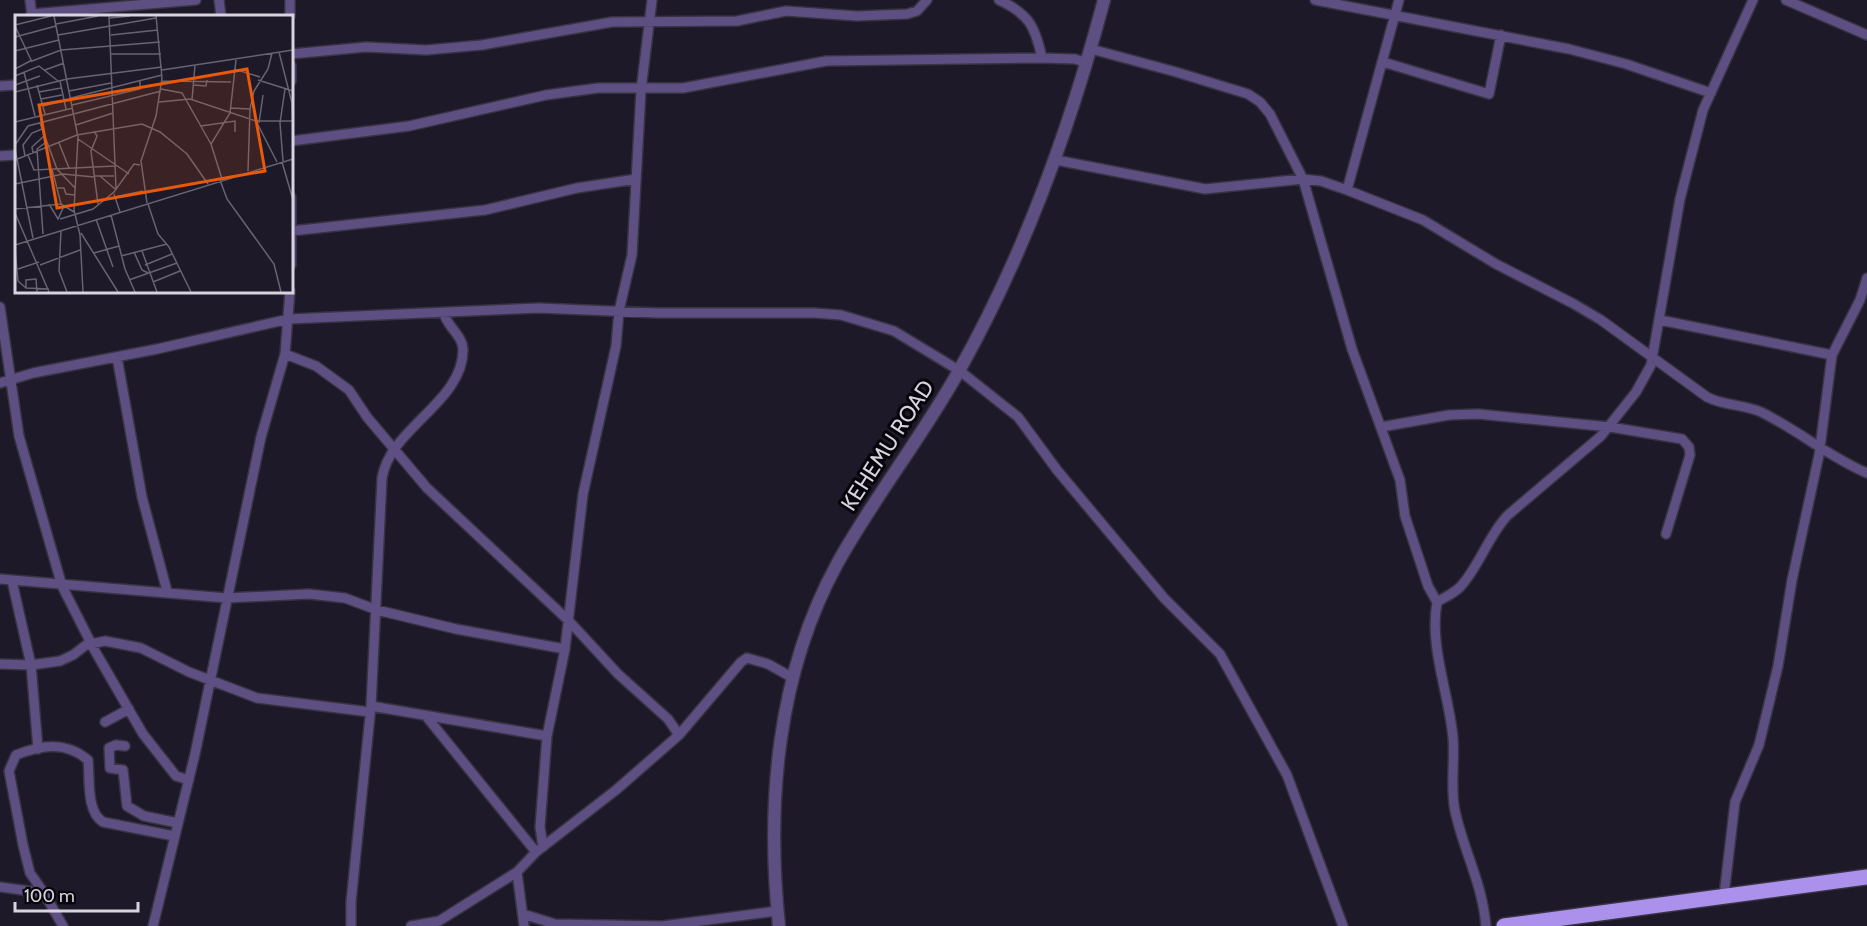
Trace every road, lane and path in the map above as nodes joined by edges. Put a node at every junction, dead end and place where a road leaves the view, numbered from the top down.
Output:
1 (30, 0) edge
2 (196, 0) edge
3 (219, 0) edge
4 (290, 0) edge
5 (652, 0) edge
6 (927, 0) edge
7 (999, 0) edge
8 (1104, 0) edge
9 (1316, 0) edge
10 (1399, 0) edge
11 (1753, 0) edge
12 (1786, 0) edge
13 (32, 15) edge
14 (221, 15) edge
15 (291, 15) edge
16 (1396, 15) junction
17 (649, 22) junction
18 (1501, 35) junction
19 (1867, 35) edge
20 (1091, 50) junction
21 (292, 54) edge
22 (1042, 58) junction
23 (1383, 62) junction
24 (1087, 63) junction
25 (15, 85) edge
26 (0, 86) edge
27 (641, 90) junction
28 (1711, 93) junction
29 (292, 141) edge
30 (1056, 160) junction
31 (636, 179) junction
32 (1303, 179) junction
33 (1347, 190) junction
34 (292, 231) edge
35 (1867, 278) edge
36 (290, 292) edge
37 (0, 307) edge
38 (619, 311) junction
39 (444, 313) junction
40 (289, 319) junction
41 (1660, 320) junction
42 (1, 331) edge
43 (285, 354) junction
44 (1832, 355) junction
45 (117, 357) junction
46 (1652, 359) junction
47 (960, 371) junction
48 (4, 382) edge
49 (1381, 427) junction
50 (1610, 427) junction
51 (393, 448) junction
52 (1819, 449) junction
53 (1867, 473) edge
54 (1666, 534) dead end
55 (0, 579) edge
56 (12, 581) junction
57 (63, 586) junction
58 (166, 591) junction
59 (227, 598) junction
60 (1437, 602) junction
61 (377, 610) junction
62 (568, 621) junction
63 (94, 645) junction
64 (565, 649) junction
65 (0, 664) edge
66 (31, 665) junction
67 (793, 678) junction
68 (211, 681) junction
69 (129, 709) junction
70 (370, 709) junction
71 (426, 716) junction
72 (105, 722) dead end
73 (679, 735) junction
74 (547, 736) junction
75 (125, 746) dead end
76 (38, 749) junction
77 (189, 780) junction
78 (178, 823) junction
79 (174, 836) junction
80 (540, 849) junction
81 (517, 872) junction
82 (1867, 877) edge
83 (0, 887) edge
84 (44, 893) junction
85 (1724, 896) junction
86 (777, 910) junction
87 (523, 914) junction
88 (59, 924) edge
89 (153, 926) edge
90 (351, 926) edge
91 (411, 926) edge
92 (524, 926) edge
93 (779, 926) edge
94 (1343, 926) edge
95 (1486, 926) edge
96 (1504, 926) edge

1 - 13 street
2 - 13 street
3 - 14 street
4 - 15 street
5 - 17 street
6 - 17 street
7 - 22 street
8 - 20 street, KEHEMU ROAD
9 - 16 street
10 - 16 street
11 - 28 street
12 - 19 street
16 - 18 street
16 - 23 street
17 - 21 street
17 - 27 street
18 - 23 street
18 - 28 street
20 - 24 street, KEHEMU ROAD
20 - 32 street
22 - 24 street
22 - 27 street
23 - 33 street
24 - 30 street, KEHEMU ROAD
25 - 26 street
27 - 29 street
27 - 31 street
28 - 41 street
30 - 32 street
30 - 47 street, KEHEMU ROAD
31 - 34 street
31 - 38 street
32 - 33 street
32 - 49 street
33 - 46 street
35 - 44 street
36 - 40 street
37 - 42 street
38 - 39 street
38 - 47 street
38 - 62 street
39 - 40 street
39 - 51 street
40 - 43 street
40 - 45 street
41 - 44 street
41 - 46 street
42 - 48 street
43 - 51 street
43 - 59 street
44 - 52 street
45 - 48 street
45 - 58 street
46 - 50 street
46 - 52 street
47 - 67 street, KEHEMU ROAD
47 - 94 street
48 - 57 street
49 - 50 street
49 - 60 street
50 - 54 street
50 - 60 street
51 - 61 street
51 - 62 street
52 - 53 street
52 - 85 street
55 - 56 street
56 - 57 street
56 - 66 street
57 - 58 street
57 - 63 street
58 - 59 street
59 - 61 street
59 - 68 street
60 - 95 street
61 - 64 street
61 - 70 street
62 - 64 street
62 - 73 street
63 - 66 street
63 - 68 street
63 - 69 street
64 - 74 street
65 - 66 street
66 - 76 street
67 - 73 street
67 - 86 street, KEHEMU ROAD
68 - 70 street
68 - 77 street
69 - 72 street
69 - 77 street
70 - 71 street
70 - 90 street
71 - 74 street
71 - 80 street
73 - 80 street
74 - 80 street
75 - 78 street
76 - 79 street
76 - 84 street
77 - 78 street
78 - 79 street
79 - 89 street
80 - 81 street
81 - 87 street
81 - 91 street
82 - 85 highway
83 - 84 street
84 - 88 street
85 - 96 highway
86 - 87 street
86 - 93 street, KEHEMU ROAD
87 - 92 street

